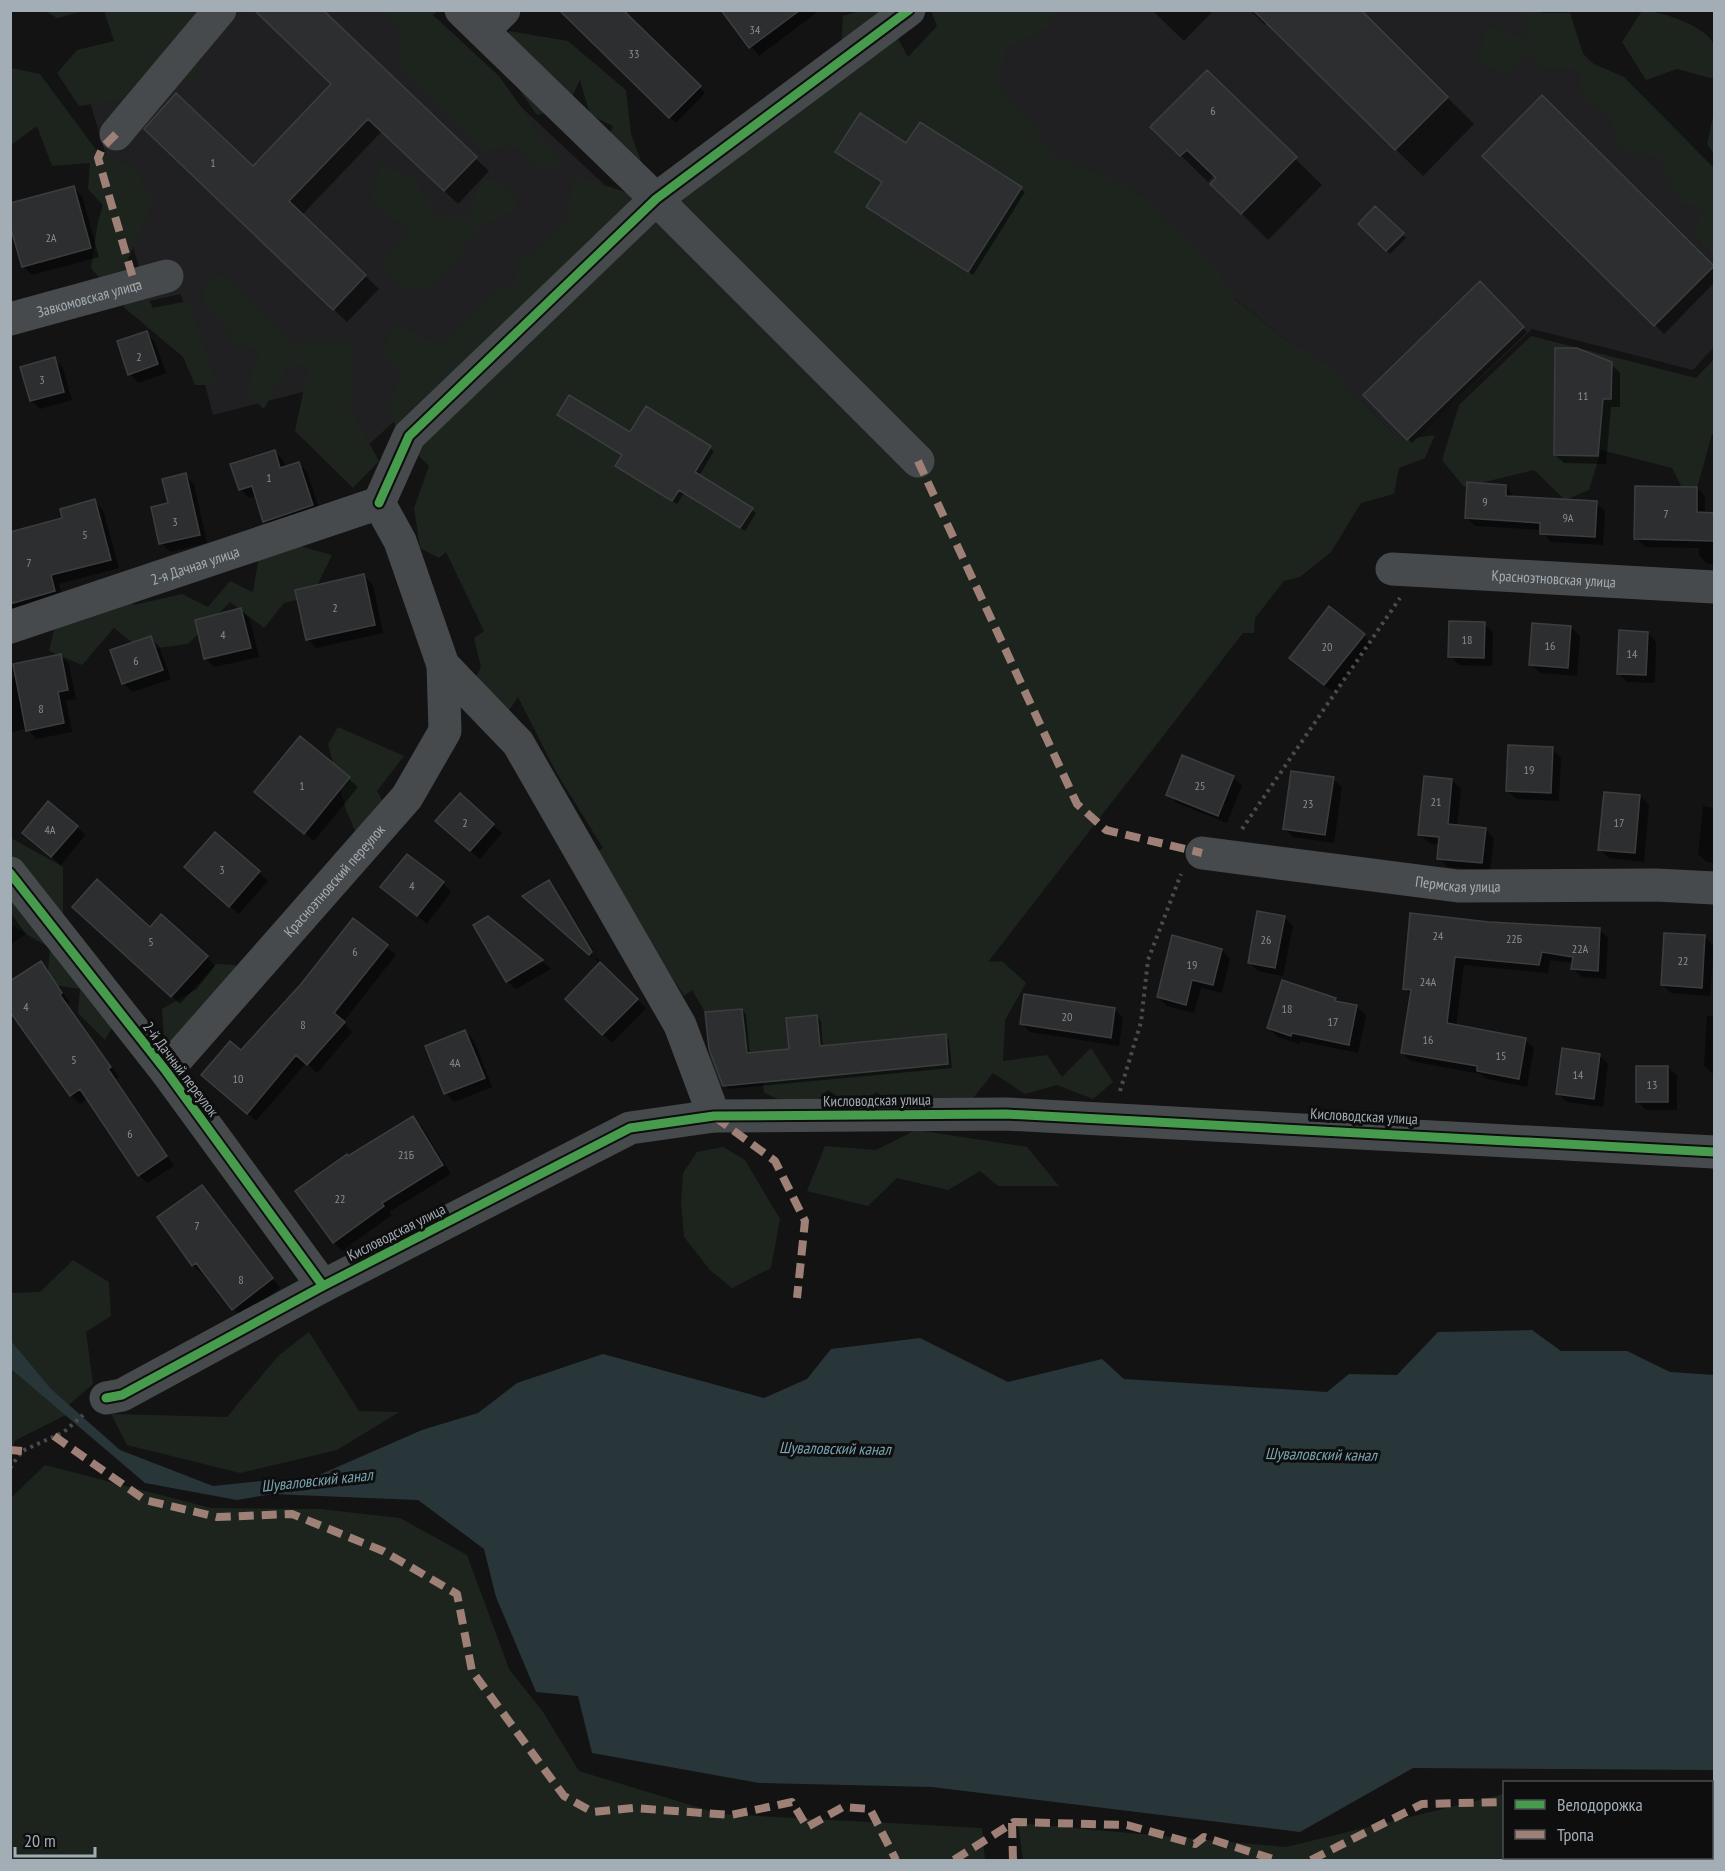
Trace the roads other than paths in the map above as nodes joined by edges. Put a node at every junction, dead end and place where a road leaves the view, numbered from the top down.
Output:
1 (220, 10) edge
2 (909, 10) edge
3 (483, 17) edge
4 (116, 134) dead end
5 (656, 199) junction
6 (167, 276) dead end
7 (10, 319) edge
8 (918, 461) dead end
9 (379, 503) junction
10 (1392, 569) dead end
11 (1714, 587) edge
12 (10, 627) edge
13 (443, 665) junction
14 (1202, 853) dead end
15 (10, 873) edge
16 (1714, 888) edge
17 (166, 1071) junction
18 (714, 1116) junction
19 (1714, 1152) edge
20 (323, 1287) junction
21 (96, 1406) road end

1 - 4 street
2 - 5 street
3 - 5 street
5 - 8 street
5 - 9 street
6 - 7 street, Завкомовская улица
9 - 12 street, 2-я Дачная улица
9 - 13 street
10 - 11 street, Красноэтновская улица
13 - 17 street, Красноэтновский переулок
13 - 18 street
14 - 16 street, Пермская улица
15 - 17 street, 2-й Дачный переулок
17 - 20 street, 2-й Дачный переулок
18 - 19 street, Кисловодская улица
18 - 20 street, Кисловодская улица
20 - 21 street, Кисловодская улица

